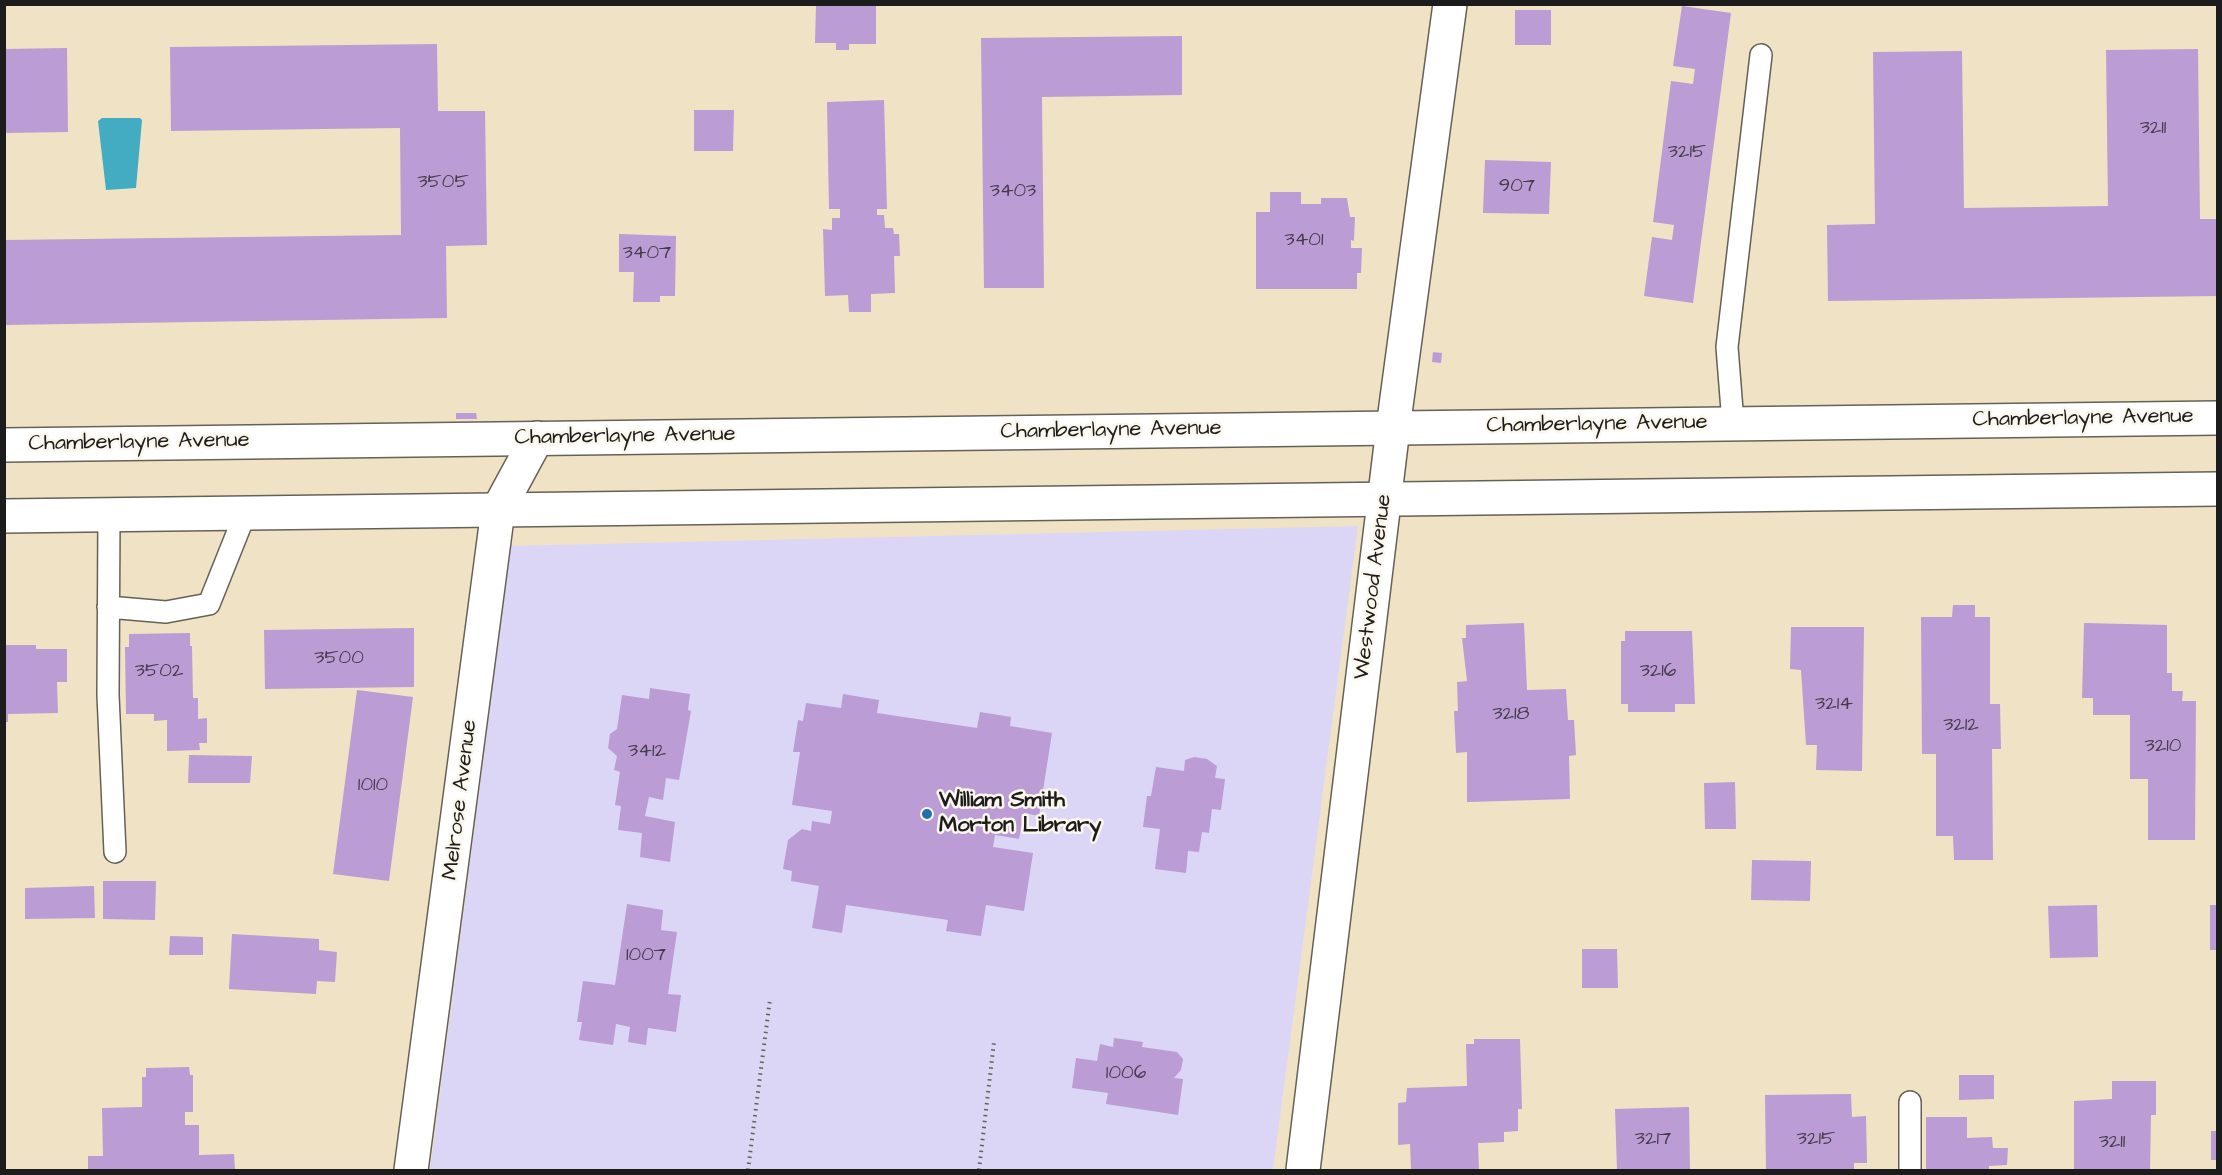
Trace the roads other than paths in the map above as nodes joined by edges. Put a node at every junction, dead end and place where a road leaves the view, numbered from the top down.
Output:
1 (1449, 4) edge
2 (1761, 55) dead end
3 (2217, 418) edge
4 (1733, 423) junction
5 (1393, 428) junction
6 (537, 438) junction
7 (4, 445) edge
8 (2217, 489) edge
9 (1385, 499) junction
10 (498, 510) junction
11 (245, 514) junction
12 (109, 515) junction
13 (4, 516) edge
14 (108, 607) junction
15 (115, 852) dead end
16 (1910, 1101) dead end
17 (411, 1170) edge
18 (1303, 1170) edge
19 (1910, 1170) edge

1 - 5 main road, Westwood Avenue
2 - 4 lane
3 - 4 main road, Chamberlayne Avenue
4 - 5 main road, Chamberlayne Avenue
5 - 6 main road, Chamberlayne Avenue
5 - 9 main road, Westwood Avenue
6 - 7 main road, Chamberlayne Avenue
6 - 10 main road, Melrose Avenue
8 - 9 main road
9 - 10 main road
9 - 18 main road, Westwood Avenue
10 - 11 main road
10 - 17 main road, Melrose Avenue
11 - 12 main road
11 - 14 lane
12 - 13 main road
12 - 14 lane
14 - 15 lane
16 - 19 lane

